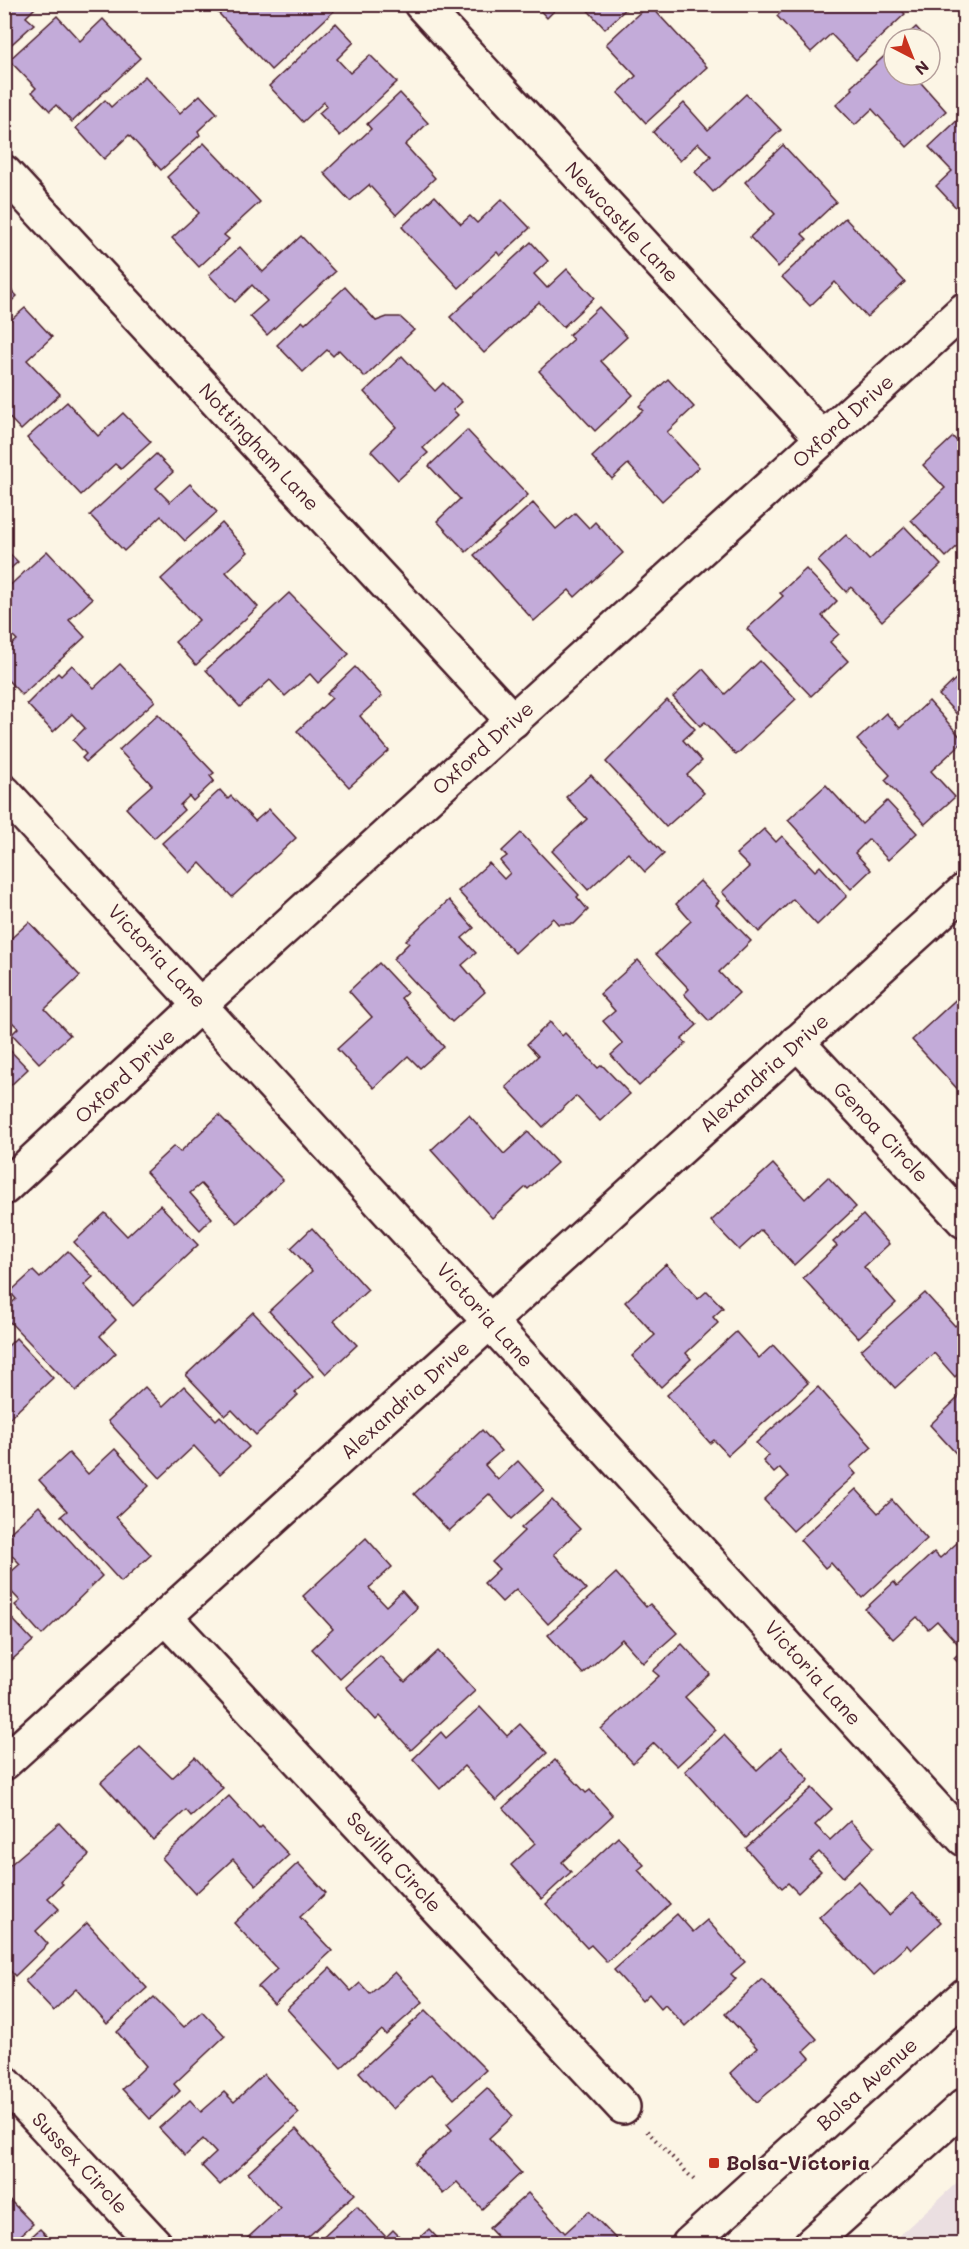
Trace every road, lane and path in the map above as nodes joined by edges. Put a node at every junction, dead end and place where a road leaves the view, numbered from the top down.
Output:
1 (421, 4) edge
2 (4, 172) edge
3 (964, 310) edge
4 (823, 439) junction
5 (513, 721) junction
6 (4, 792) edge
7 (964, 891) edge
8 (201, 1004) junction
9 (797, 1042) junction
10 (4, 1188) edge
11 (964, 1221) edge
12 (491, 1322) junction
13 (165, 1617) junction
14 (4, 1763) edge
15 (964, 1839) edge
16 (964, 1996) edge
17 (4, 2082) edge
18 (964, 2106) edge
19 (623, 2107) joint
20 (695, 2181) dead end
21 (155, 2244) edge
22 (689, 2244) edge
23 (811, 2244) edge

1 - 4 street, Newcastle Lane
2 - 5 street, Nottingham Lane
3 - 4 street, Oxford Drive
4 - 5 street, Oxford Drive
5 - 8 street, Oxford Drive
6 - 8 street, Victoria Lane
7 - 9 street, Alexandria Drive
8 - 10 street, Oxford Drive
8 - 12 street, Victoria Lane
9 - 11 street, Genoa Circle
9 - 12 street, Alexandria Drive
12 - 13 street, Alexandria Drive
12 - 15 street, Victoria Lane
13 - 14 street, Alexandria Drive
13 - 19 street, Sevilla Circle
16 - 22 street, Bolsa Avenue
17 - 21 street, Sussex Circle
18 - 23 street
19 - 20 path

